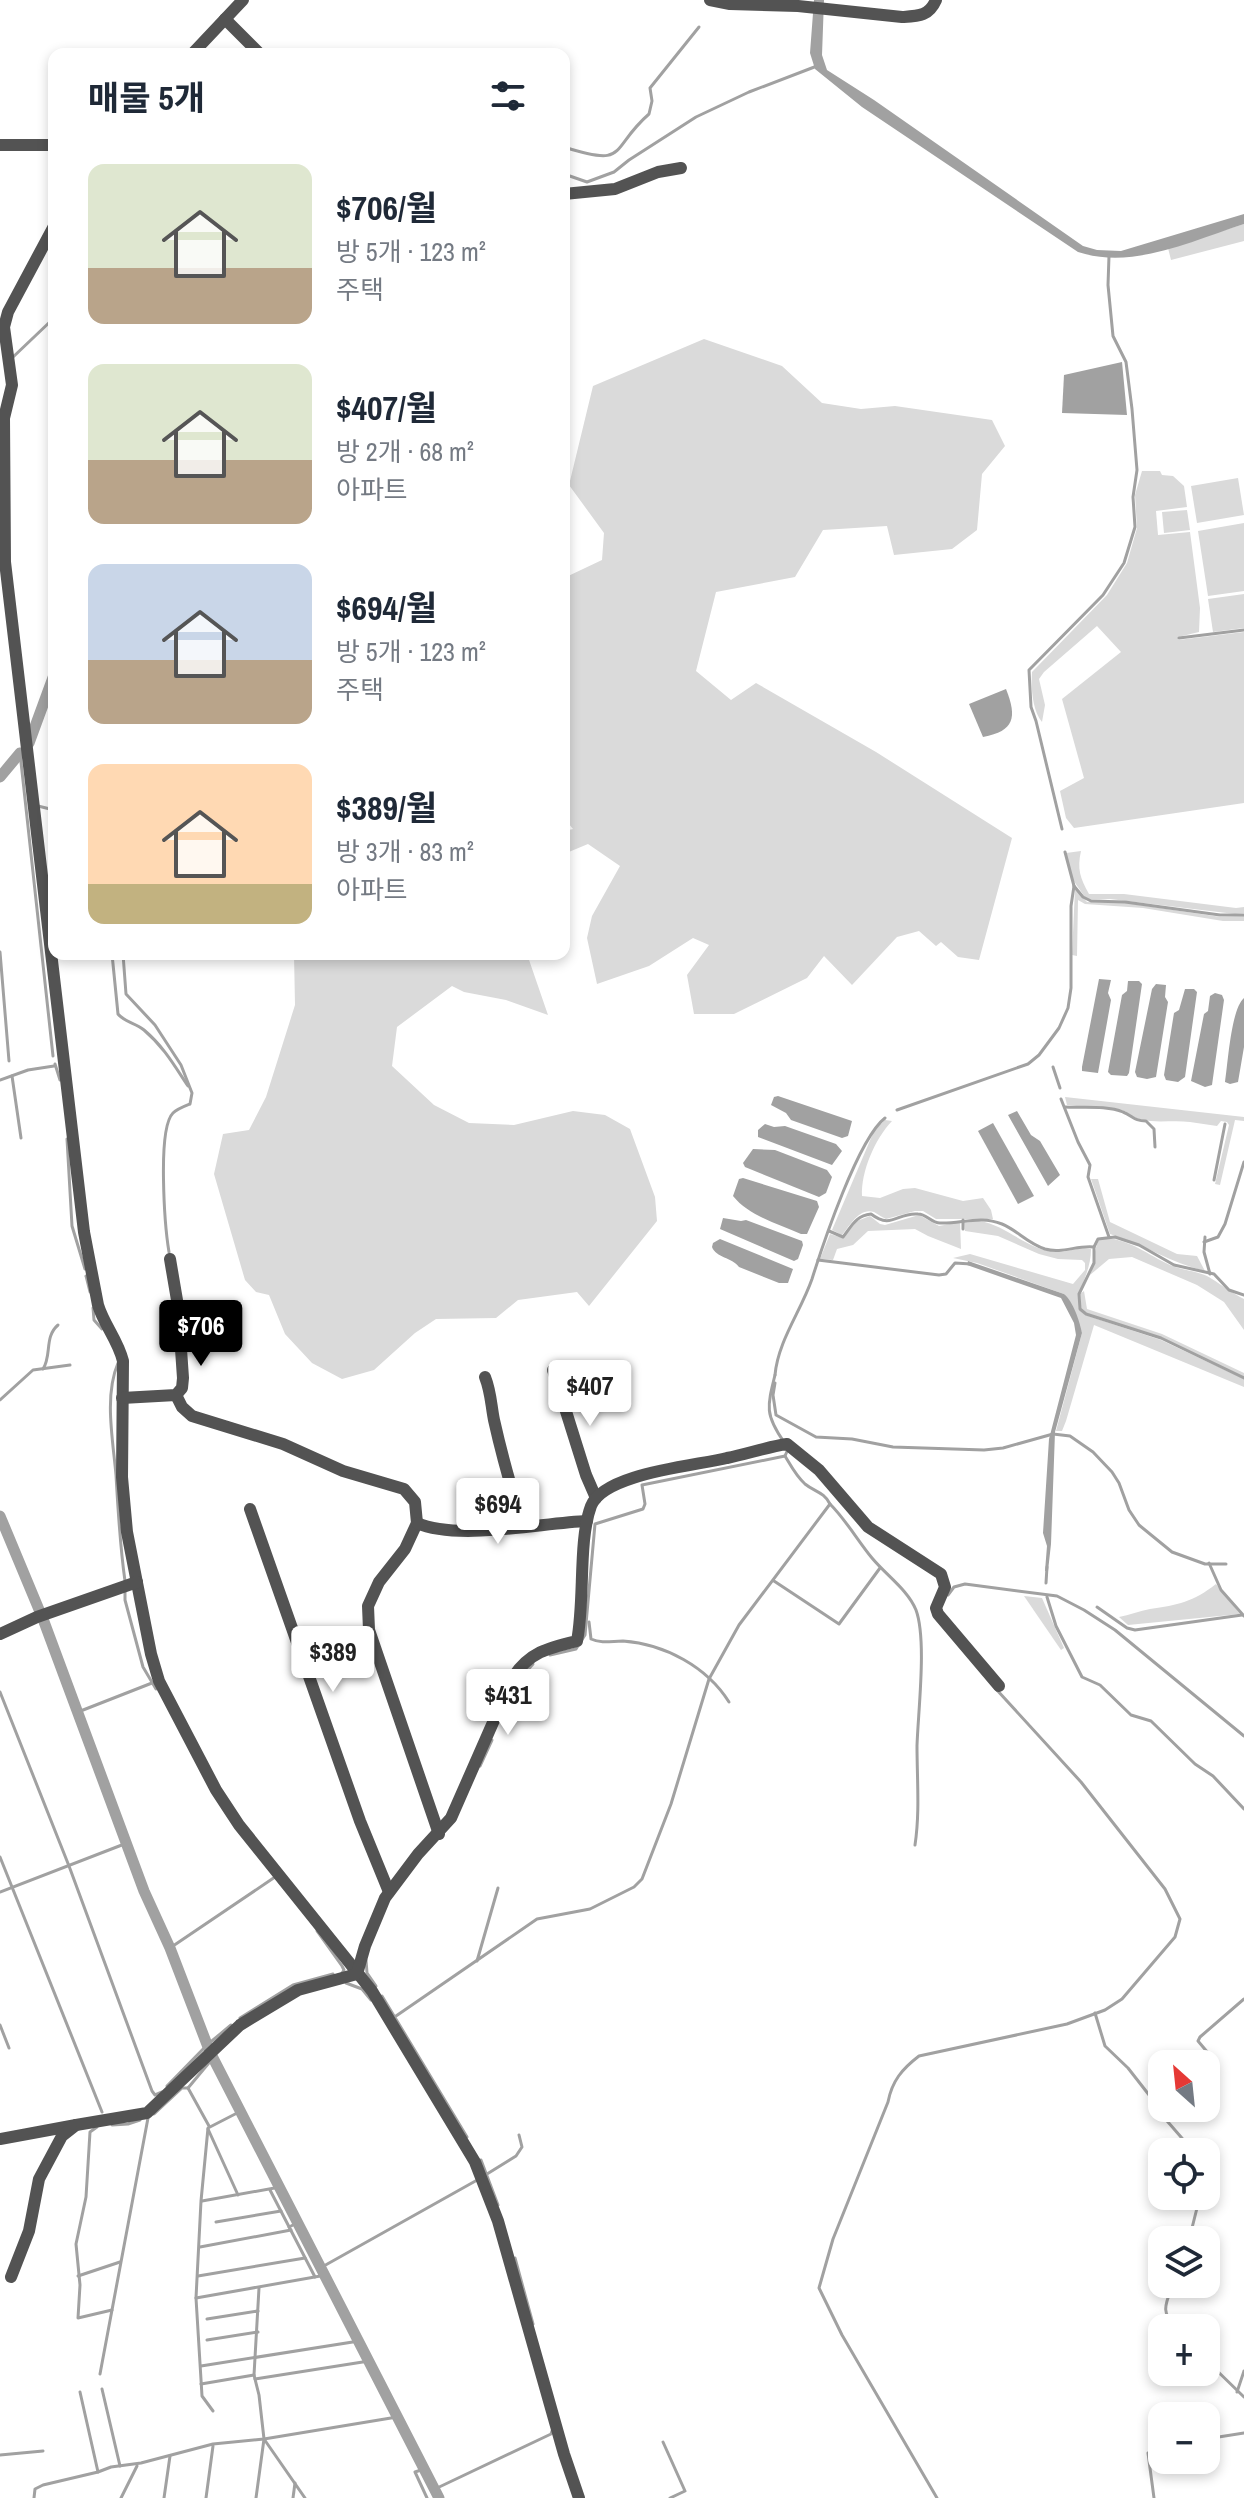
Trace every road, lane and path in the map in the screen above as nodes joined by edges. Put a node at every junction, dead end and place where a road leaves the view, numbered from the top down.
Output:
1 (243, 0) edge
2 (710, 0) edge
3 (936, 0) edge
4 (225, 19) junction
5 (198, 48) edge
6 (254, 48) edge
7 (0, 145) edge
8 (48, 145) edge
9 (681, 168) dead end
10 (570, 193) edge
11 (48, 237) edge
12 (48, 927) edge
13 (52, 960) edge
14 (170, 1259) dead end
15 (553, 1370) dead end
16 (485, 1377) dead end
17 (176, 1395) junction
18 (122, 1398) junction
19 (596, 1498) junction
20 (250, 1509) dead end
21 (587, 1521) junction
22 (417, 1523) junction
23 (523, 1526) junction
24 (137, 1582) junction
25 (0, 1634) edge
26 (999, 1686) dead end
27 (439, 1834) junction
28 (389, 1892) junction
29 (357, 1974) junction
30 (76, 2125) junction
31 (0, 2139) edge
32 (11, 2277) dead end
33 (579, 2498) edge

1 - 4 street
2 - 3 street
4 - 5 street
4 - 6 street
7 - 8 street
9 - 10 street
11 - 12 street
13 - 18 street
14 - 17 street
15 - 19 street
16 - 23 street
17 - 18 street
17 - 22 street
18 - 24 street
19 - 21 street
19 - 26 street
20 - 28 street
21 - 23 street
21 - 27 street
22 - 23 street
22 - 27 street
24 - 25 street
24 - 29 street
27 - 28 street
28 - 29 street
29 - 30 street
29 - 33 street
30 - 31 street
30 - 32 street

